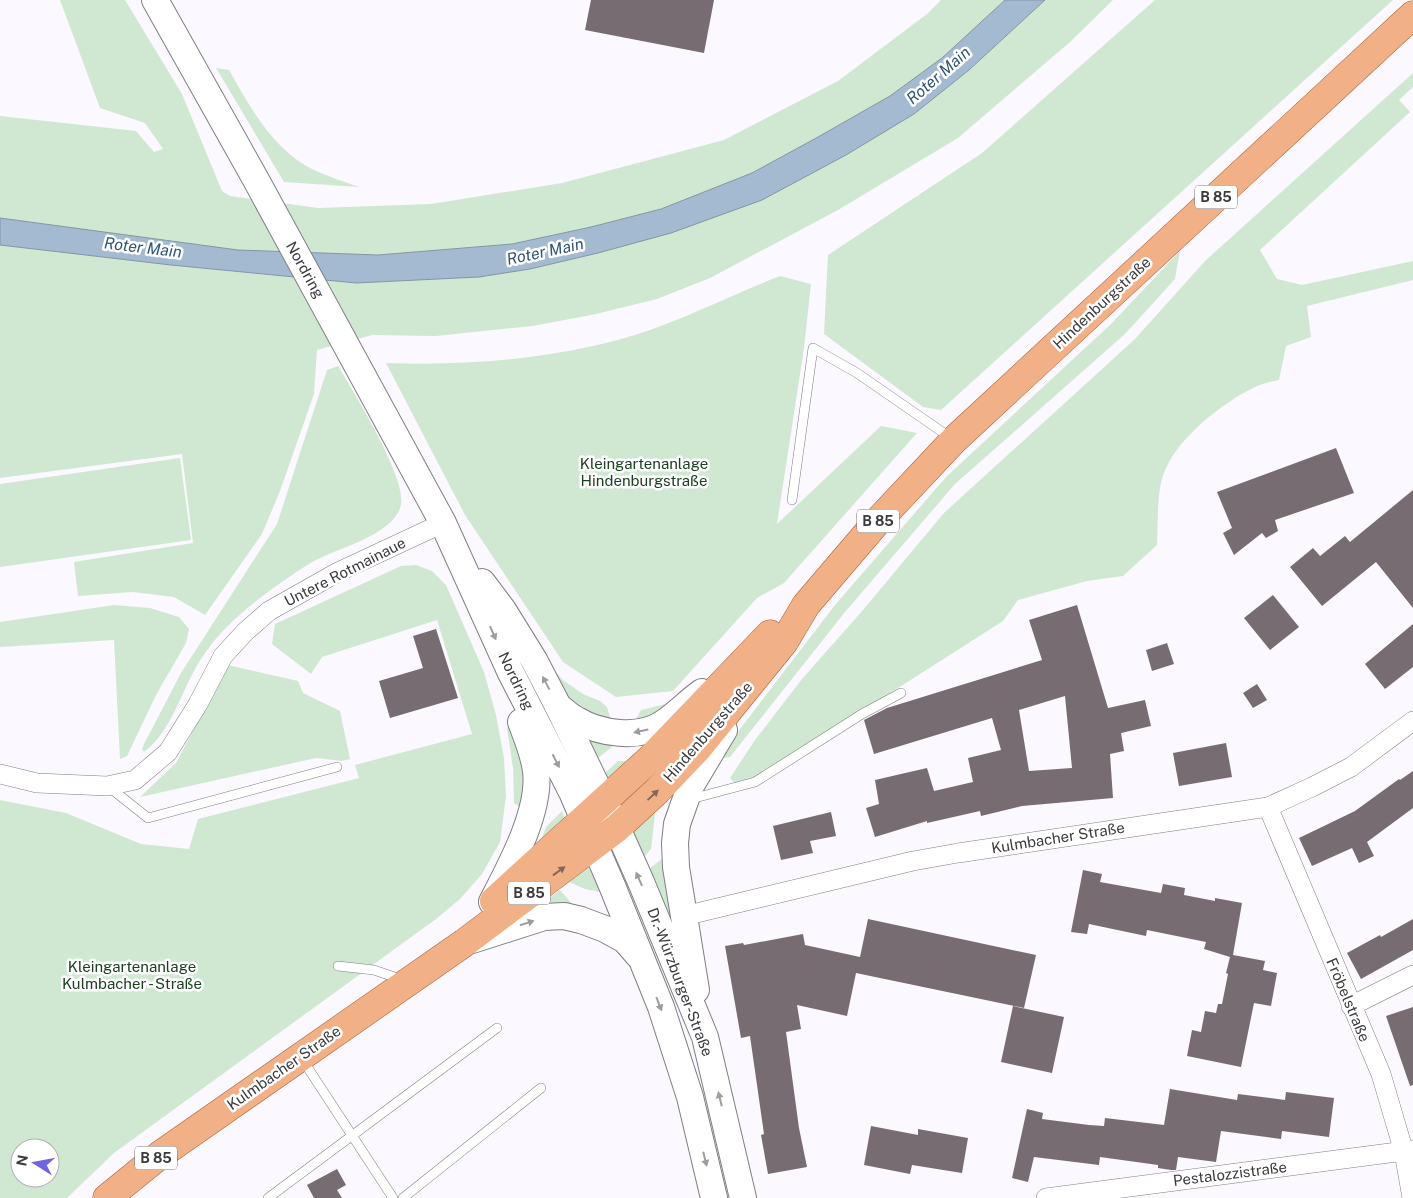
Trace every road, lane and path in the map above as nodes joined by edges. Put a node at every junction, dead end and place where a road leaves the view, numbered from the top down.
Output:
1 (156, 0) edge
2 (1413, 15) edge
3 (954, 440) junction
4 (792, 500) dead end
5 (448, 532) junction
6 (510, 670) junction
7 (734, 687) junction
8 (901, 693) dead end
9 (558, 706) junction
10 (1413, 721) edge
11 (337, 767) dead end
12 (0, 774) edge
13 (106, 786) junction
14 (604, 801) junction
15 (684, 801) junction
16 (1268, 807) junction
17 (584, 820) junction
18 (617, 828) junction
19 (595, 845) junction
20 (490, 904) junction
21 (684, 916) junction
22 (464, 943) junction
23 (641, 958) junction
24 (338, 966) dead end
25 (1413, 975) edge
26 (408, 982) junction
27 (1351, 1006) junction
28 (497, 1028) dead end
29 (705, 1037) junction
30 (301, 1057) junction
31 (541, 1088) dead end
32 (352, 1136) junction
33 (1409, 1151) edge
34 (107, 1198) edge
35 (268, 1198) edge
36 (393, 1198) edge
37 (403, 1198) edge
38 (714, 1198) edge
39 (743, 1198) edge
40 (1046, 1198) edge
41 (1412, 1198) edge

1 - 5 main road, Nordring
2 - 3 main road, Hindenburgstraße / B 85
3 - 4 lane
3 - 7 main road, Hindenburgstraße / B 85
5 -> 6 main road, Nordring
9 -> 5 main road, Nordring
5 - 13 street, Untere Rotmainaue
6 -> 17 main road, Nordring
6 - 20 main road
7 -> 9 main road
7 - 14 main road, Hindenburgstraße / B 85
7 - 15 main road
18 -> 7 main road, Hindenburgstraße / B 85
8 - 15 lane
9 - 14 main road, Nordring
10 - 16 street, Kulmbacher Straße
11 - 13 lane
12 - 13 street, Untere Rotmainaue
14 - 17 main road, Hindenburgstraße / B 85
14 - 18 main road, Dr.-Würzburger-Straße
15 - 21 main road
16 - 21 street, Kulmbacher Straße
16 - 27 street, Fröbelstraße
17 - 19 main road, Dr.-Würzburger-Straße
17 - 20 main road, Kulmbacher Straße / B 85
18 - 19 main road, Hindenburgstraße / B 85
29 -> 18 main road, Dr.-Würzburger-Straße
22 -> 19 main road, Kulmbacher Straße / B 85
19 - 23 main road, Dr.-Würzburger-Straße
20 - 22 main road, Kulmbacher Straße / B 85
21 - 29 main road
22 -> 23 main road
22 - 26 main road, Kulmbacher Straße / B 85
23 -> 38 main road, Dr.-Würzburger-Straße
24 - 26 lane
25 - 27 street
26 - 30 main road, Kulmbacher Straße / B 85
27 - 33 street, Fröbelstraße
28 - 32 lane
39 -> 29 main road, Dr.-Würzburger-Straße
30 - 32 lane
30 - 34 main road, Kulmbacher Straße / B 85
31 - 37 lane
32 - 35 lane
32 - 36 lane
33 - 40 street, Pestalozzistraße
33 - 41 street, Fröbelstraße

